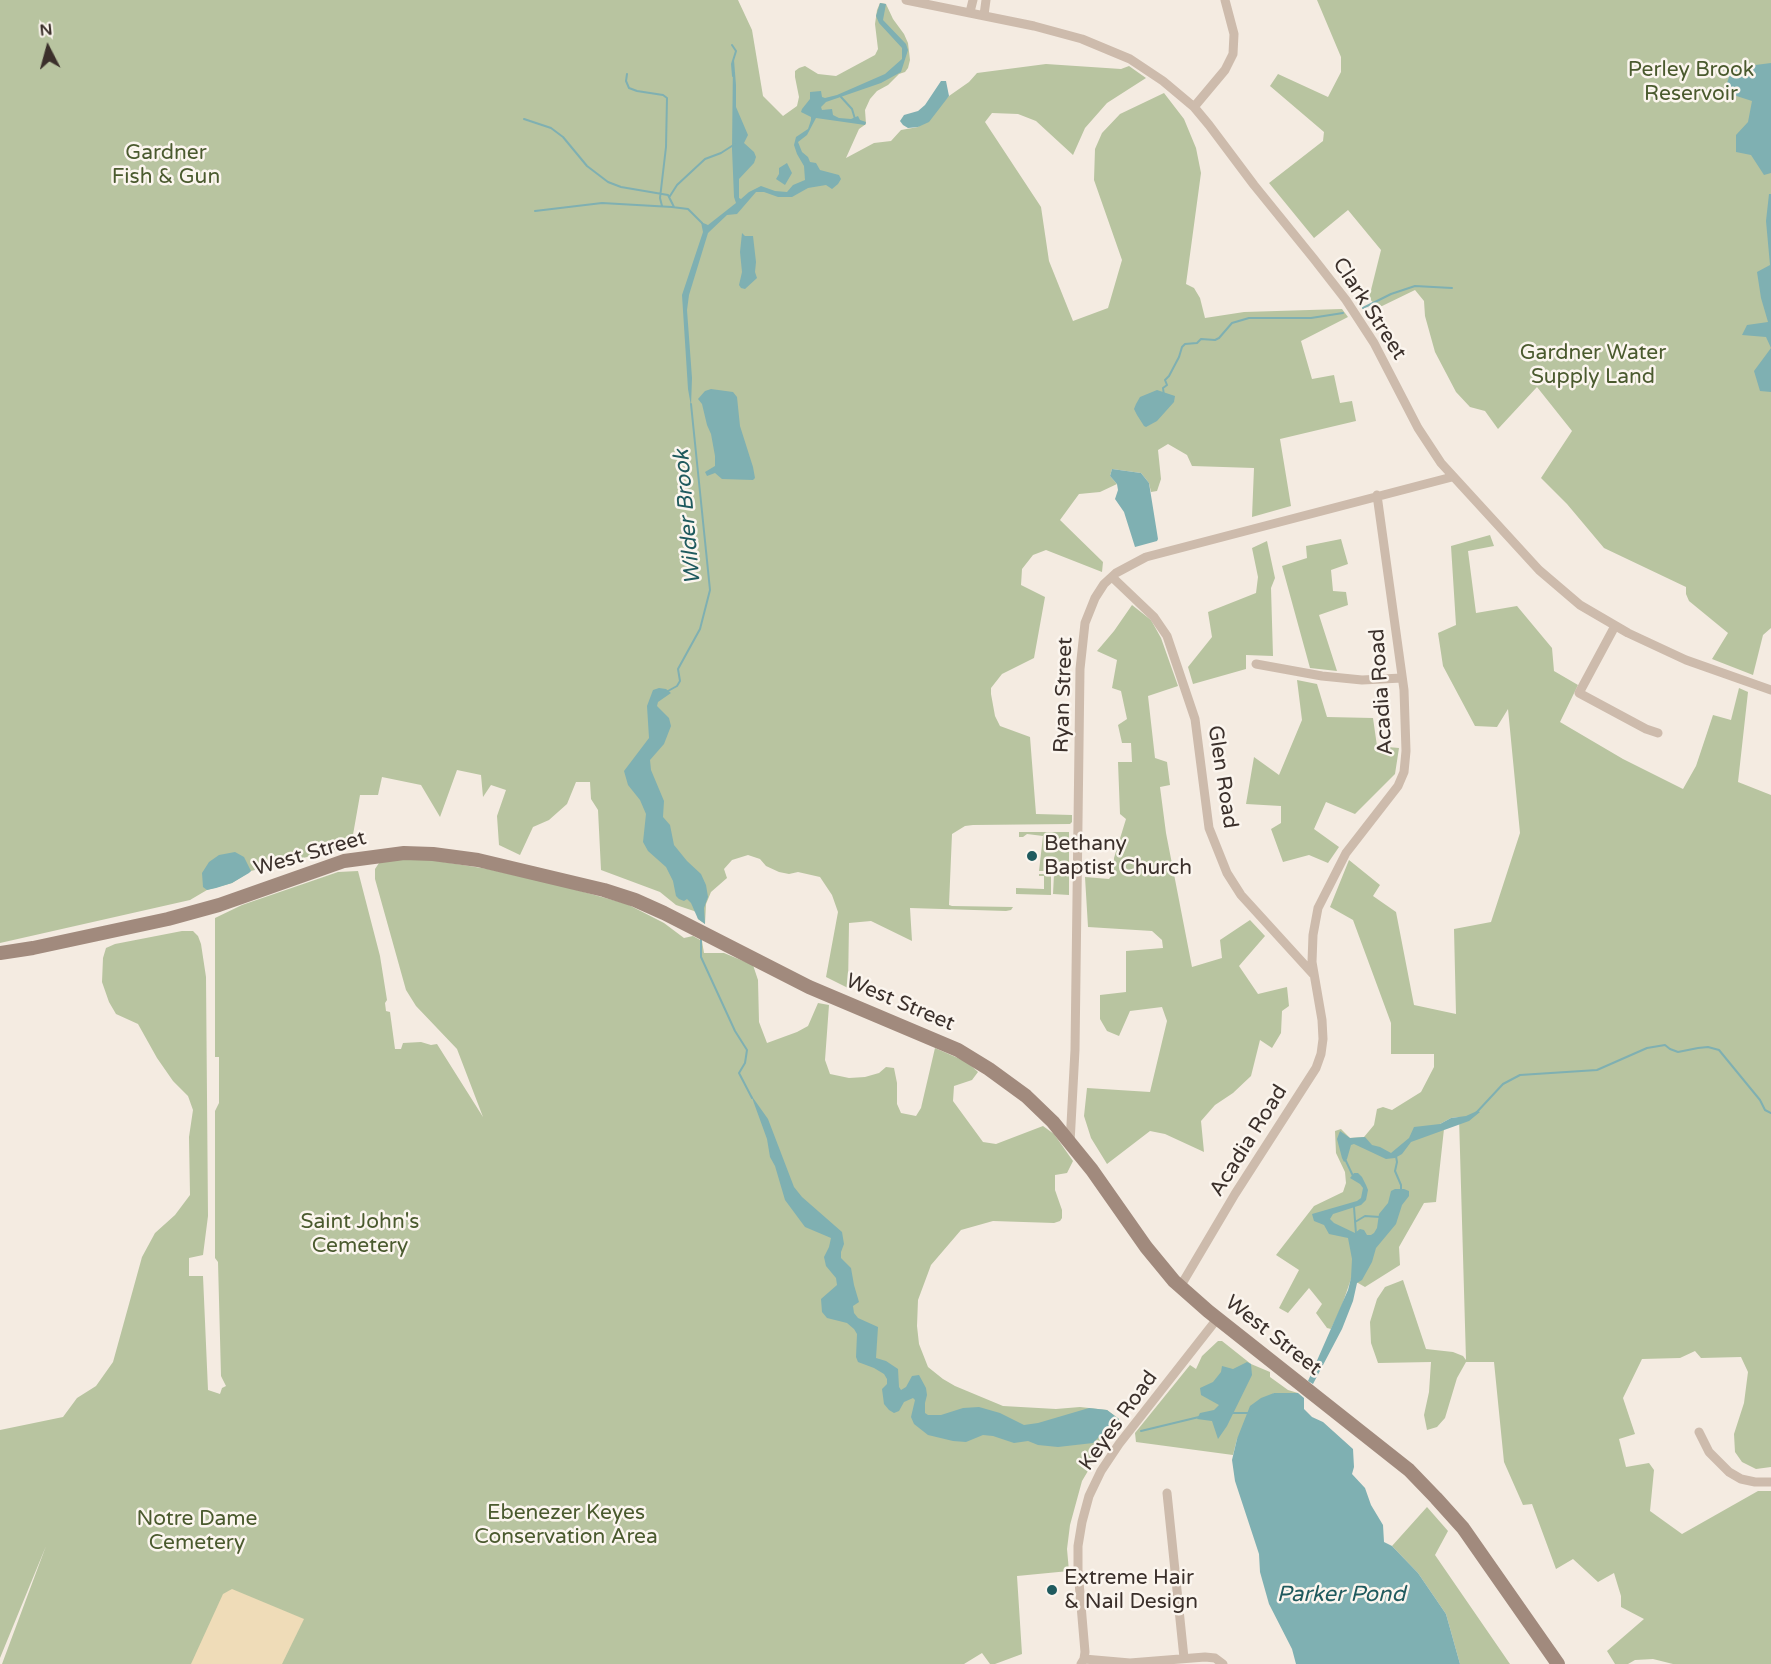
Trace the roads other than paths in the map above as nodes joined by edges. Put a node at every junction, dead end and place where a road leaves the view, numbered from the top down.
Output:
1 (906, 0) edge
2 (973, 0) edge
3 (986, 0) edge
4 (1225, 0) edge
5 (970, 12) junction
6 (984, 15) junction
7 (1194, 107) junction
8 (1452, 477) junction
9 (1377, 495) junction
10 (1112, 577) junction
11 (1615, 626) junction
12 (1256, 664) dead end
13 (1402, 678) junction
14 (1771, 690) edge
15 (1658, 733) dead end
16 (0, 953) edge
17 (1314, 974) junction
18 (1070, 1143) junction
19 (1180, 1287) junction
20 (1217, 1319) junction
21 (1699, 1432) dead end
22 (1771, 1482) edge
23 (1167, 1493) dead end
24 (1184, 1658) junction
25 (1083, 1661) edge
26 (1130, 1664) edge
27 (1223, 1664) edge
28 (1558, 1664) edge

1 - 5 street, Clark Street
2 - 5 street
3 - 6 street
4 - 7 street
5 - 6 street, Clark Street
6 - 7 street, Clark Street
7 - 8 street, Clark Street
8 - 9 street, Ryan Street
8 - 11 street, Clark Street
9 - 10 street, Ryan Street
9 - 13 street, Acadia Road
10 - 17 street, Glen Road
10 - 18 street, Ryan Street
11 - 14 street, Clark Street
11 - 15 street
12 - 13 street
13 - 17 street, Acadia Road
16 - 18 main road, West Street
17 - 19 street, Acadia Road
18 - 19 main road, West Street
19 - 20 main road, West Street
20 - 25 street, Keyes Road
20 - 28 main road, West Street
21 - 22 street
23 - 24 street
24 - 26 street
24 - 27 street
25 - 26 street

